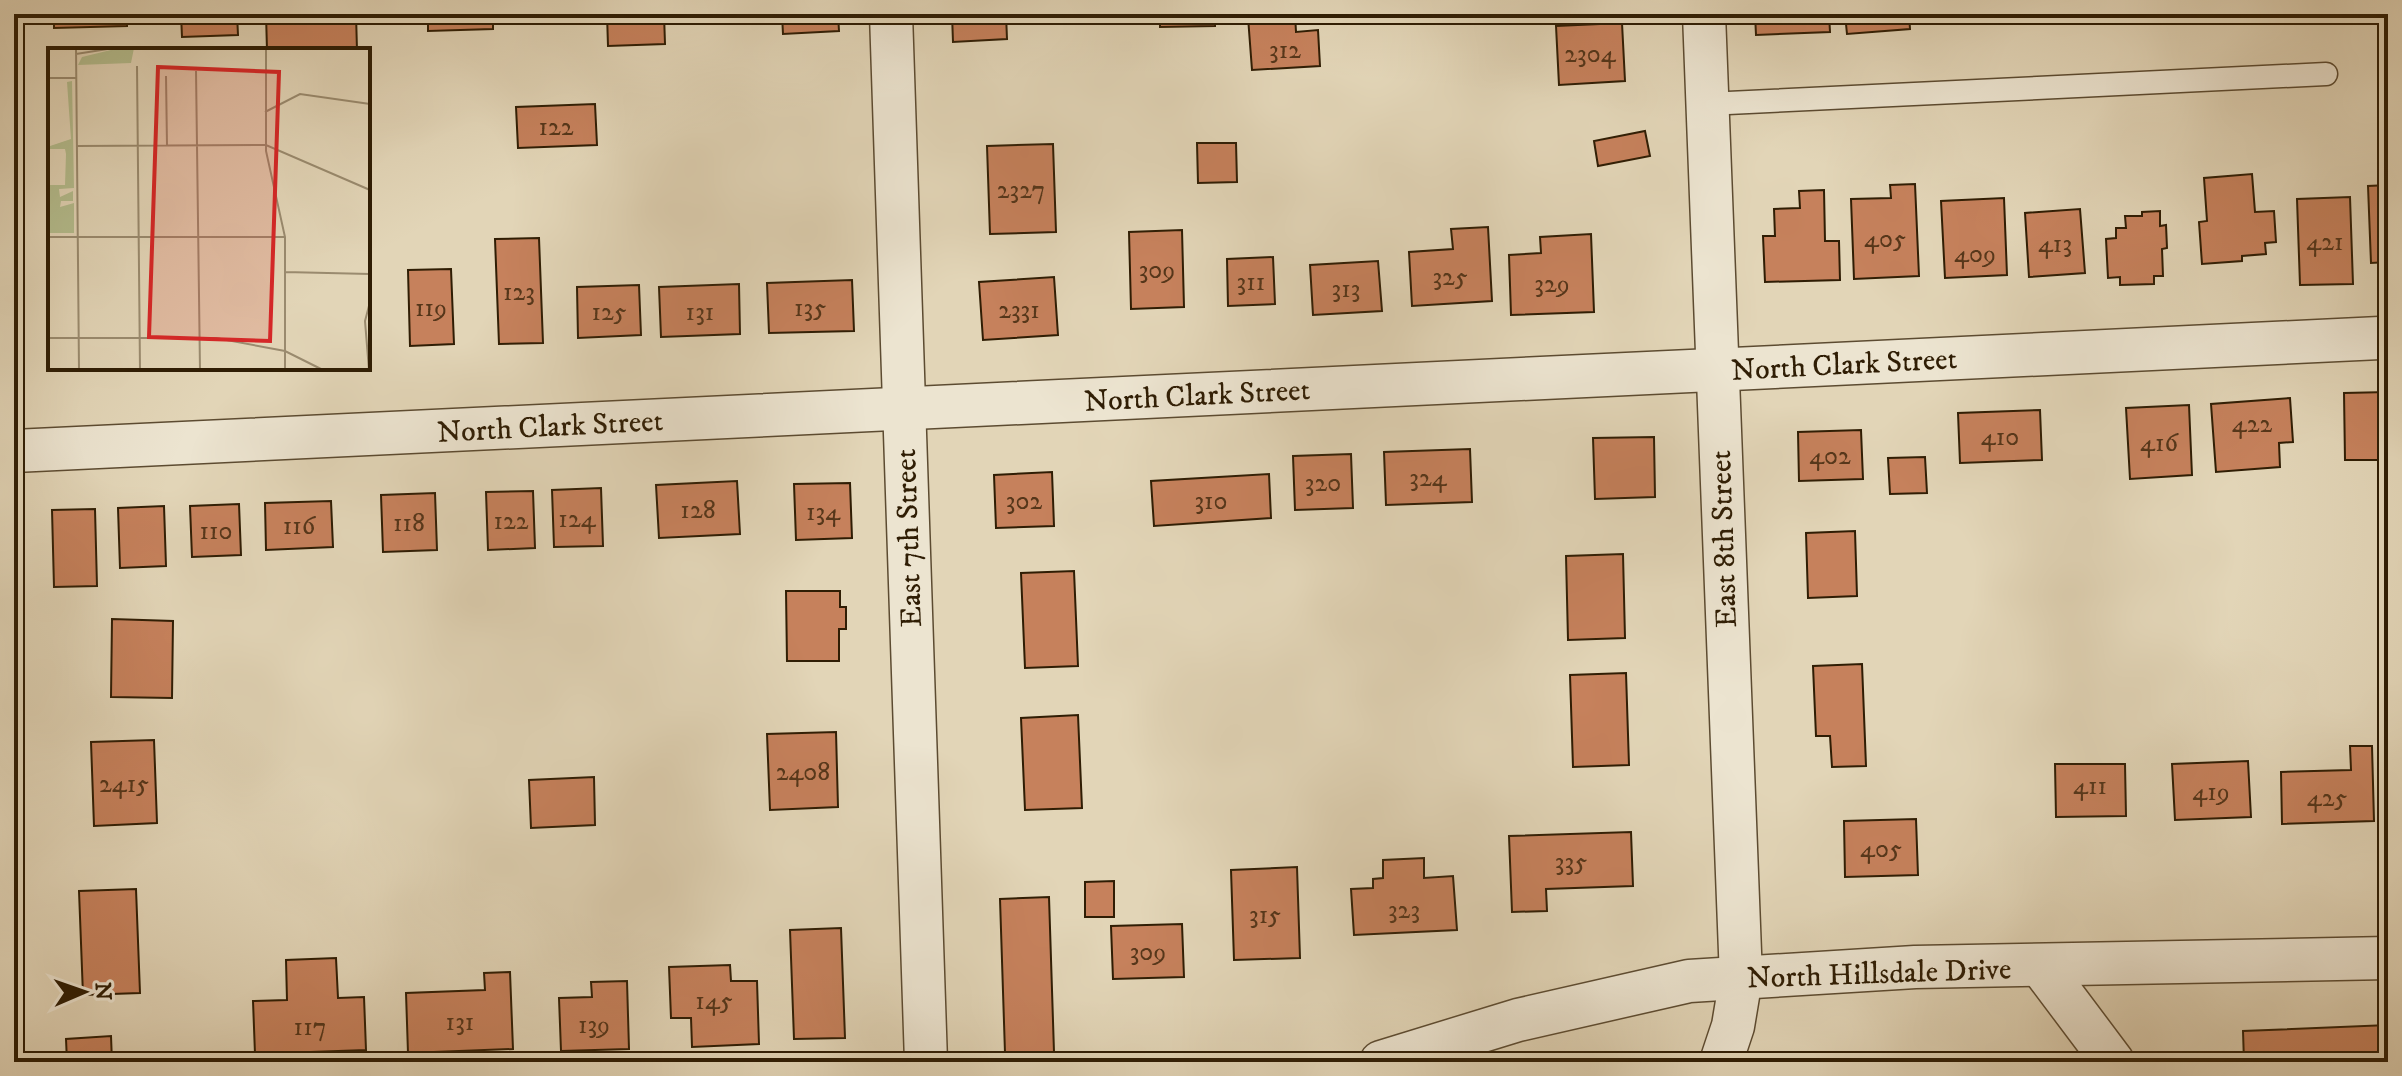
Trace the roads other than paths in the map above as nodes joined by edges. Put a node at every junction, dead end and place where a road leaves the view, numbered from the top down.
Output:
1 (891, 14) edge
2 (1704, 14) edge
3 (2326, 74) dead end
4 (1707, 104) junction
5 (2380, 338) dead end
6 (1716, 370) junction
7 (904, 410) junction
8 (14, 451) edge
9 (2388, 958) edge
10 (2041, 966) junction
11 (1741, 978) junction
12 (926, 1062) edge
13 (1381, 1062) edge
14 (1721, 1062) edge
15 (2113, 1062) edge

1 - 7 street, East 7th Street
2 - 4 street, East 8th Street
3 - 4 lane
4 - 6 street, East 8th Street
5 - 6 street, North Clark Street
6 - 7 street, North Clark Street
6 - 11 street, East 8th Street
7 - 8 street, North Clark Street
7 - 12 street, East 7th Street
9 - 10 street, North Hillsdale Drive
10 - 11 street, North Hillsdale Drive
10 - 15 street
11 - 13 street, North Hillsdale Drive
11 - 14 street, East 8th Street

